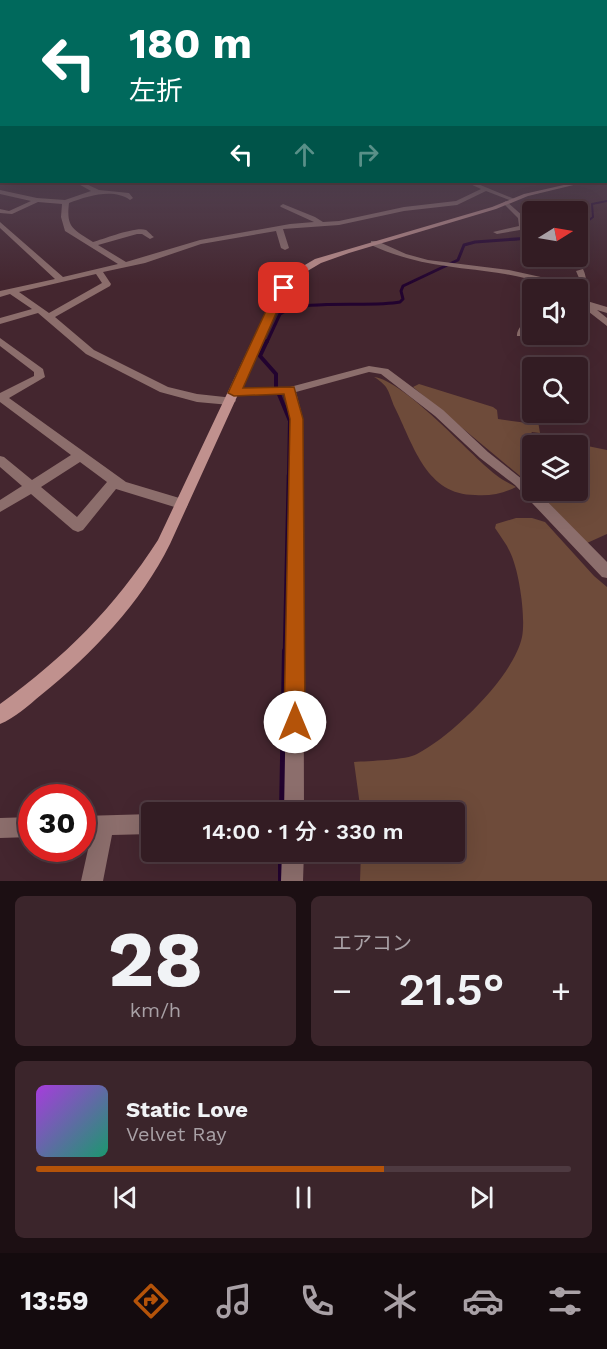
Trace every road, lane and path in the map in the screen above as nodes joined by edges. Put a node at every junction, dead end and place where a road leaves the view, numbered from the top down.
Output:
1 (35, 201) edge
2 (53, 201) edge
3 (461, 201) edge
4 (510, 201) joint
5 (66, 202) joint
6 (283, 206) dead end
7 (0, 211) edge
8 (10, 213) junction
9 (522, 222) edge
10 (0, 224) edge
11 (321, 224) junction
12 (522, 226) edge
13 (279, 228) junction
14 (497, 232) dead end
15 (150, 237) dead end
16 (374, 243) junction
17 (93, 244) junction
18 (285, 248) dead end
19 (125, 265) junction
20 (98, 271) junction
21 (580, 271) dead end
22 (60, 279) junction
23 (525, 279) edge
24 (583, 279) edge
25 (11, 291) junction
26 (0, 294) edge
27 (588, 304) edge
28 (588, 307) edge
29 (36, 310) junction
30 (607, 310) edge
31 (50, 317) junction
32 (0, 321) edge
33 (607, 322) edge
34 (522, 332) edge
35 (520, 334) dead end
36 (0, 341) edge
37 (290, 390) junction
38 (232, 397) junction
39 (0, 398) edge
40 (79, 456) junction
41 (0, 460) edge
42 (115, 481) junction
43 (31, 487) junction
44 (181, 504) junction
45 (0, 507) edge
46 (607, 572) edge
47 (0, 715) edge
48 (294, 802) edge
49 (141, 824) edge
50 (96, 825) edge
51 (104, 825) junction
52 (18, 827) edge
53 (0, 828) edge
54 (293, 862) edge
55 (92, 881) edge
56 (292, 881) edge

1 - 8 street
2 - 5 street
3 - 11 street
4 - 9 street
4 - 16 street
5 - 17 street
6 - 11 street
7 - 8 street
8 - 10 street
10 - 22 street
11 - 13 street
12 - 14 street
13 - 18 street
13 - 19 street
15 - 17 street
16 - 23 street
16 - 38 street
17 - 19 street
19 - 20 street
20 - 22 street
20 - 31 street
21 - 24 street
22 - 25 street
25 - 26 street
25 - 29 street
27 - 30 street
28 - 33 street
29 - 31 street
29 - 32 street
31 - 38 street
34 - 35 street
36 - 39 street
37 - 38 street
37 - 46 street
37 - 48 street
38 - 44 street
39 - 40 street
40 - 42 street
40 - 43 street
41 - 43 street
42 - 43 street
42 - 44 street
43 - 45 street
44 - 47 street
49 - 51 street
50 - 51 street
51 - 55 street
52 - 53 street
54 - 56 street

